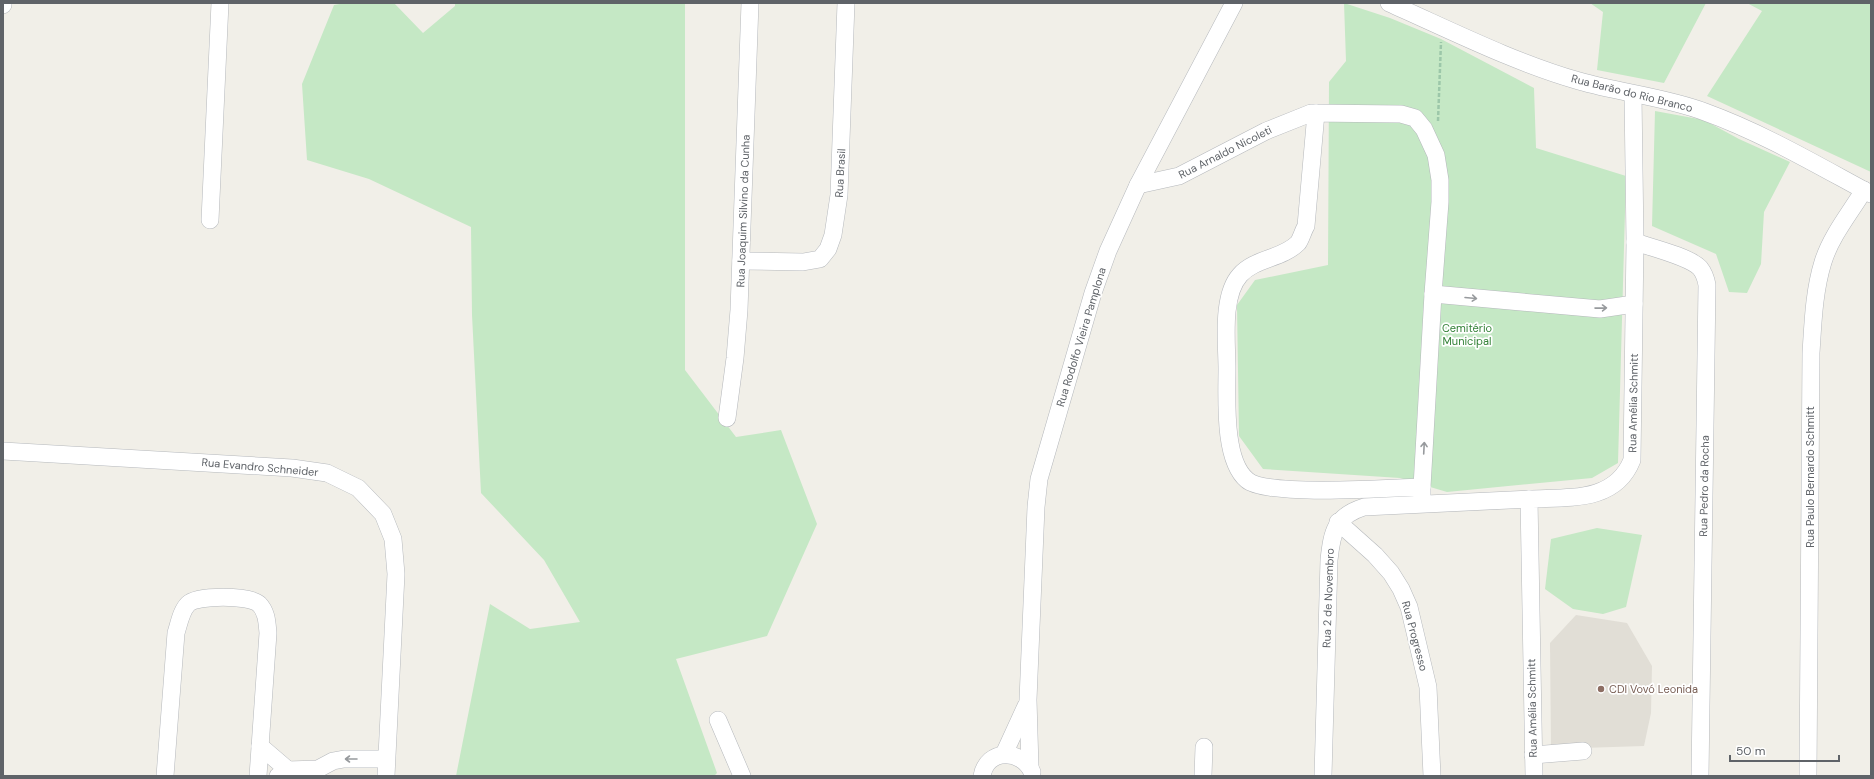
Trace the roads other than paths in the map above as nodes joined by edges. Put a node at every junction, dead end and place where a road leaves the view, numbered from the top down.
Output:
1 (220, 3) edge
2 (750, 3) edge
3 (846, 3) edge
4 (1234, 3) edge
5 (1389, 3) edge
6 (1633, 95) junction
7 (1314, 113) junction
8 (1138, 185) junction
9 (1868, 192) edge
10 (210, 220) dead end
11 (1635, 242) junction
12 (741, 261) junction
13 (1433, 294) junction
14 (1634, 304) junction
15 (726, 418) dead end
16 (3, 451) edge
17 (1422, 495) junction
18 (1529, 499) junction
19 (1338, 522) junction
20 (1028, 700) junction
21 (718, 720) dead end
22 (260, 746) junction
23 (1204, 747) dead end
24 (1583, 751) dead end
25 (1004, 754) junction
26 (1533, 755) junction
27 (386, 759) junction
28 (1032, 771) edge
29 (325, 772) edge
30 (283, 773) edge
31 (165, 776) edge
32 (258, 776) edge
33 (386, 776) edge
34 (742, 776) edge
35 (982, 776) edge
36 (1203, 776) edge
37 (1322, 776) edge
38 (1432, 776) edge
39 (1534, 776) edge
40 (1700, 776) edge
41 (1808, 776) edge

1 - 10 street
2 - 12 street, Rua Joaquim Silvino da Cunha
3 - 12 street, Rua Brasil
4 - 8 street, Rua Rodolfo Vieira Pamplona
5 - 6 street, Rua Barão do Rio Branco
6 - 9 street, Rua Barão do Rio Branco
6 - 11 street, Rua Amélia Schmitt
7 - 8 street, Rua Arnaldo Nicoleti
7 - 13 street
7 - 17 street
8 - 20 street, Rua Rodolfo Vieira Pamplona
9 - 41 street, Rua Paulo Bernardo Schmitt
11 - 14 street, Rua Amélia Schmitt
11 - 40 street, Rua Pedro da Rocha
12 - 15 street, Rua Joaquim Silvino da Cunha
13 -> 14 street
17 -> 13 street
14 - 18 street, Rua Amélia Schmitt
16 - 27 street, Rua Evandro Schneider
17 - 18 street
17 - 19 street
18 - 26 street, Rua Amélia Schmitt
19 - 37 street, Rua 2 de Novembro
19 - 38 street, Rua Progresso
20 - 25 street, Rua Rodolfo Vieira Pamplona
20 - 28 street, Rua Rodolfo Vieira Pamplona
21 - 34 street
22 - 30 street
22 - 31 street
22 - 32 street
23 - 36 street
24 - 26 street
25 - 28 street
25 - 35 street
26 - 39 street, Rua Amélia Schmitt
27 -> 29 street
27 - 33 street, Rua Evandro Schneider
29 - 30 street

